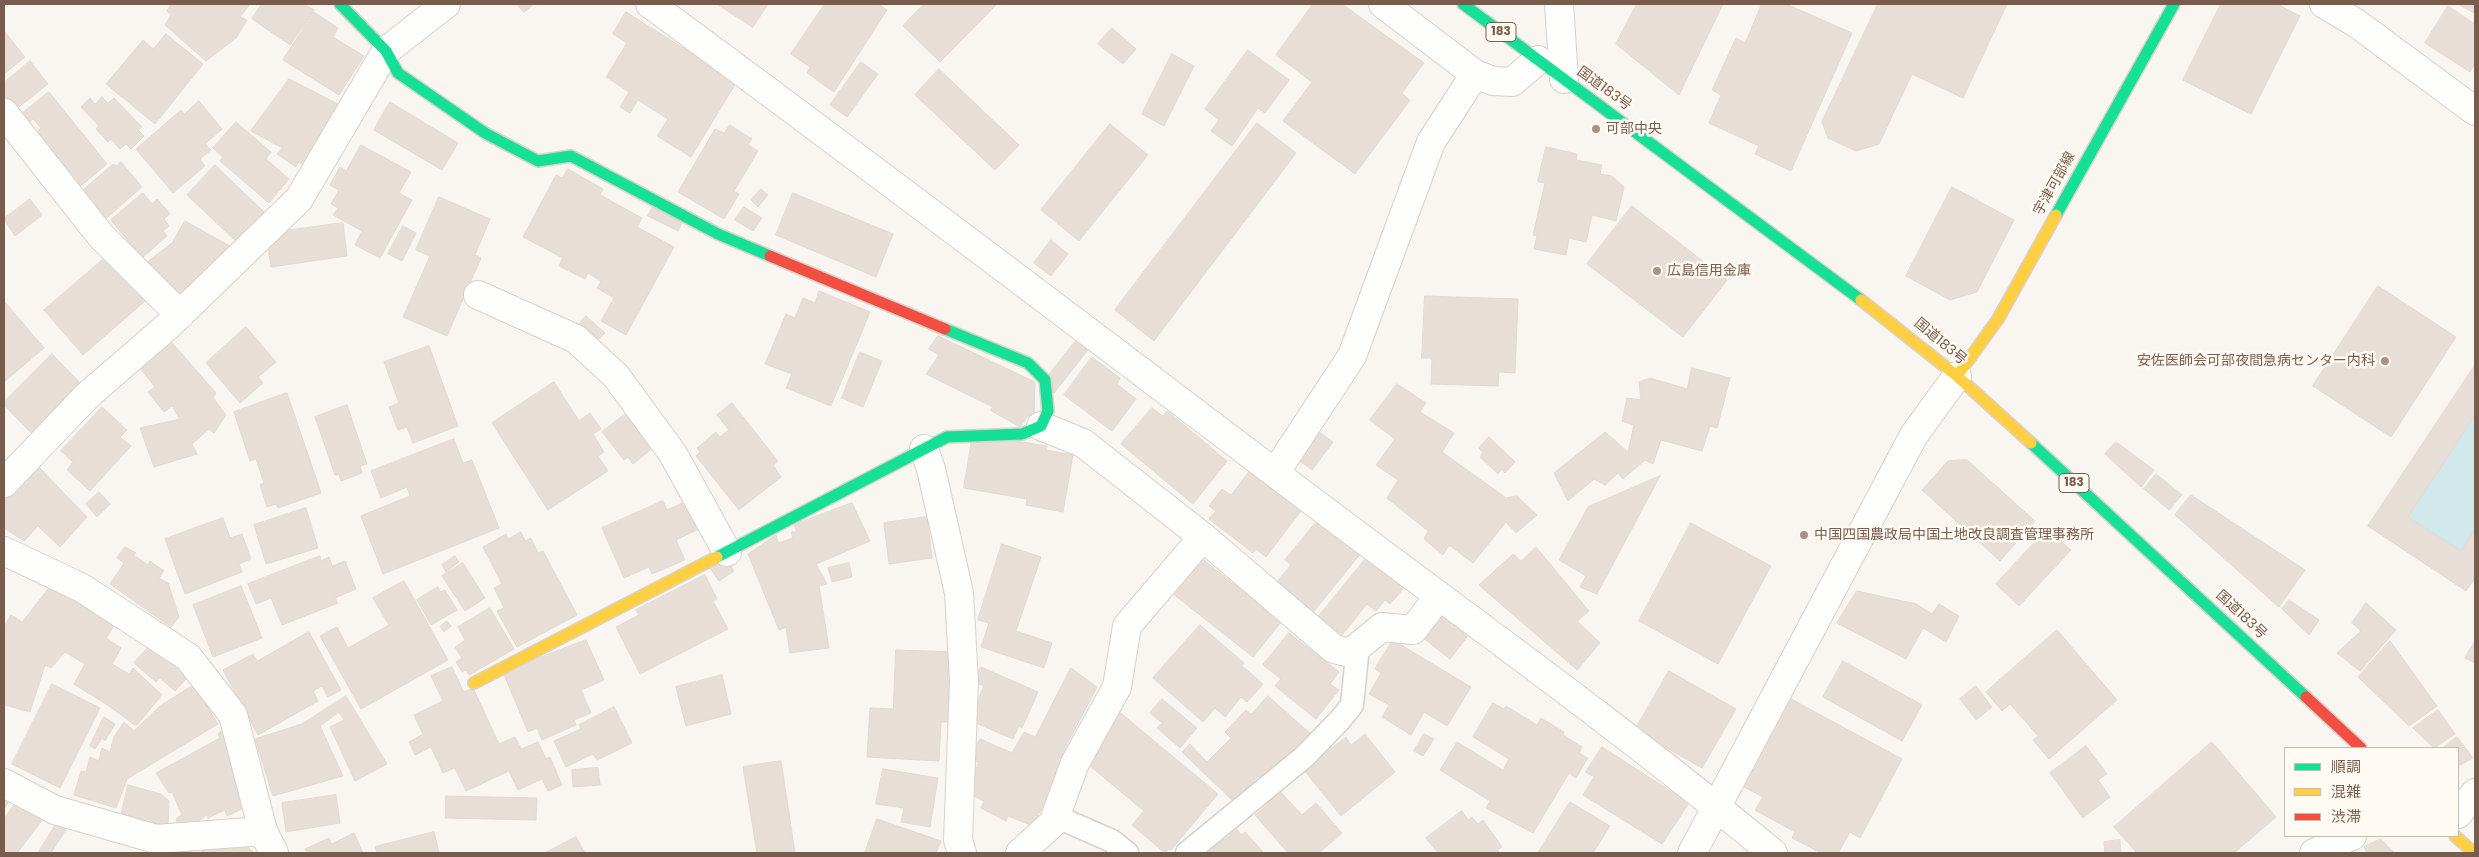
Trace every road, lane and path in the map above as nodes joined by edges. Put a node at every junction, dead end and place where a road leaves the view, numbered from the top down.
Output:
1 (340, 4) edge
2 (446, 4) edge
3 (650, 4) edge
4 (1383, 4) edge
5 (1463, 4) edge
6 (1559, 4) edge
7 (2174, 4) edge
8 (2324, 4) edge
9 (386, 52) junction
10 (1538, 60) junction
11 (1475, 74) junction
12 (1564, 79) junction
13 (2475, 111) edge
14 (4, 113) edge
15 (478, 295) dead end
16 (180, 315) junction
17 (1957, 376) junction
18 (1041, 426) junction
19 (924, 449) junction
20 (1275, 473) junction
21 (4, 483) edge
22 (1204, 537) junction
23 (4, 551) edge
24 (727, 552) junction
25 (1439, 596) junction
26 (1358, 646) junction
27 (474, 683) dead end
28 (2360, 747) edge
29 (4, 783) edge
30 (2475, 793) edge
31 (1718, 808) junction
32 (2459, 813) edge
33 (1055, 816) junction
34 (2350, 837) edge
35 (2456, 837) edge
36 (268, 842) edge
37 (962, 853) edge
38 (1020, 853) edge
39 (1127, 853) edge
40 (1187, 853) edge
41 (1692, 853) edge
42 (1772, 853) edge
43 (2314, 853) edge
44 (2474, 853) edge

1 - 9 main road
2 - 9 street
3 - 20 street
4 - 11 street
5 - 10 main road, 国道183号 / 183
6 - 12 street
7 - 17 main road, 宇津可部線
8 - 13 street
9 - 16 street
9 - 18 main road
10 - 11 street
10 - 12 main road, 国道183号 / 183
11 - 20 street
12 - 17 main road, 国道183号 / 183
14 - 16 street
15 - 24 street
16 - 21 street
17 - 28 main road, 国道183号 / 183
17 - 31 street
18 - 19 main road
18 - 22 street
19 - 24 main road
19 - 37 street
20 - 25 street
22 - 26 street
22 - 33 street
23 - 36 street
24 - 27 main road
25 - 26 street
25 - 31 street
26 - 40 lane
29 - 36 street
30 - 32 street
31 - 41 street
31 - 42 street
33 - 38 street
33 - 39 lane
34 - 43 street
35 - 44 main road

